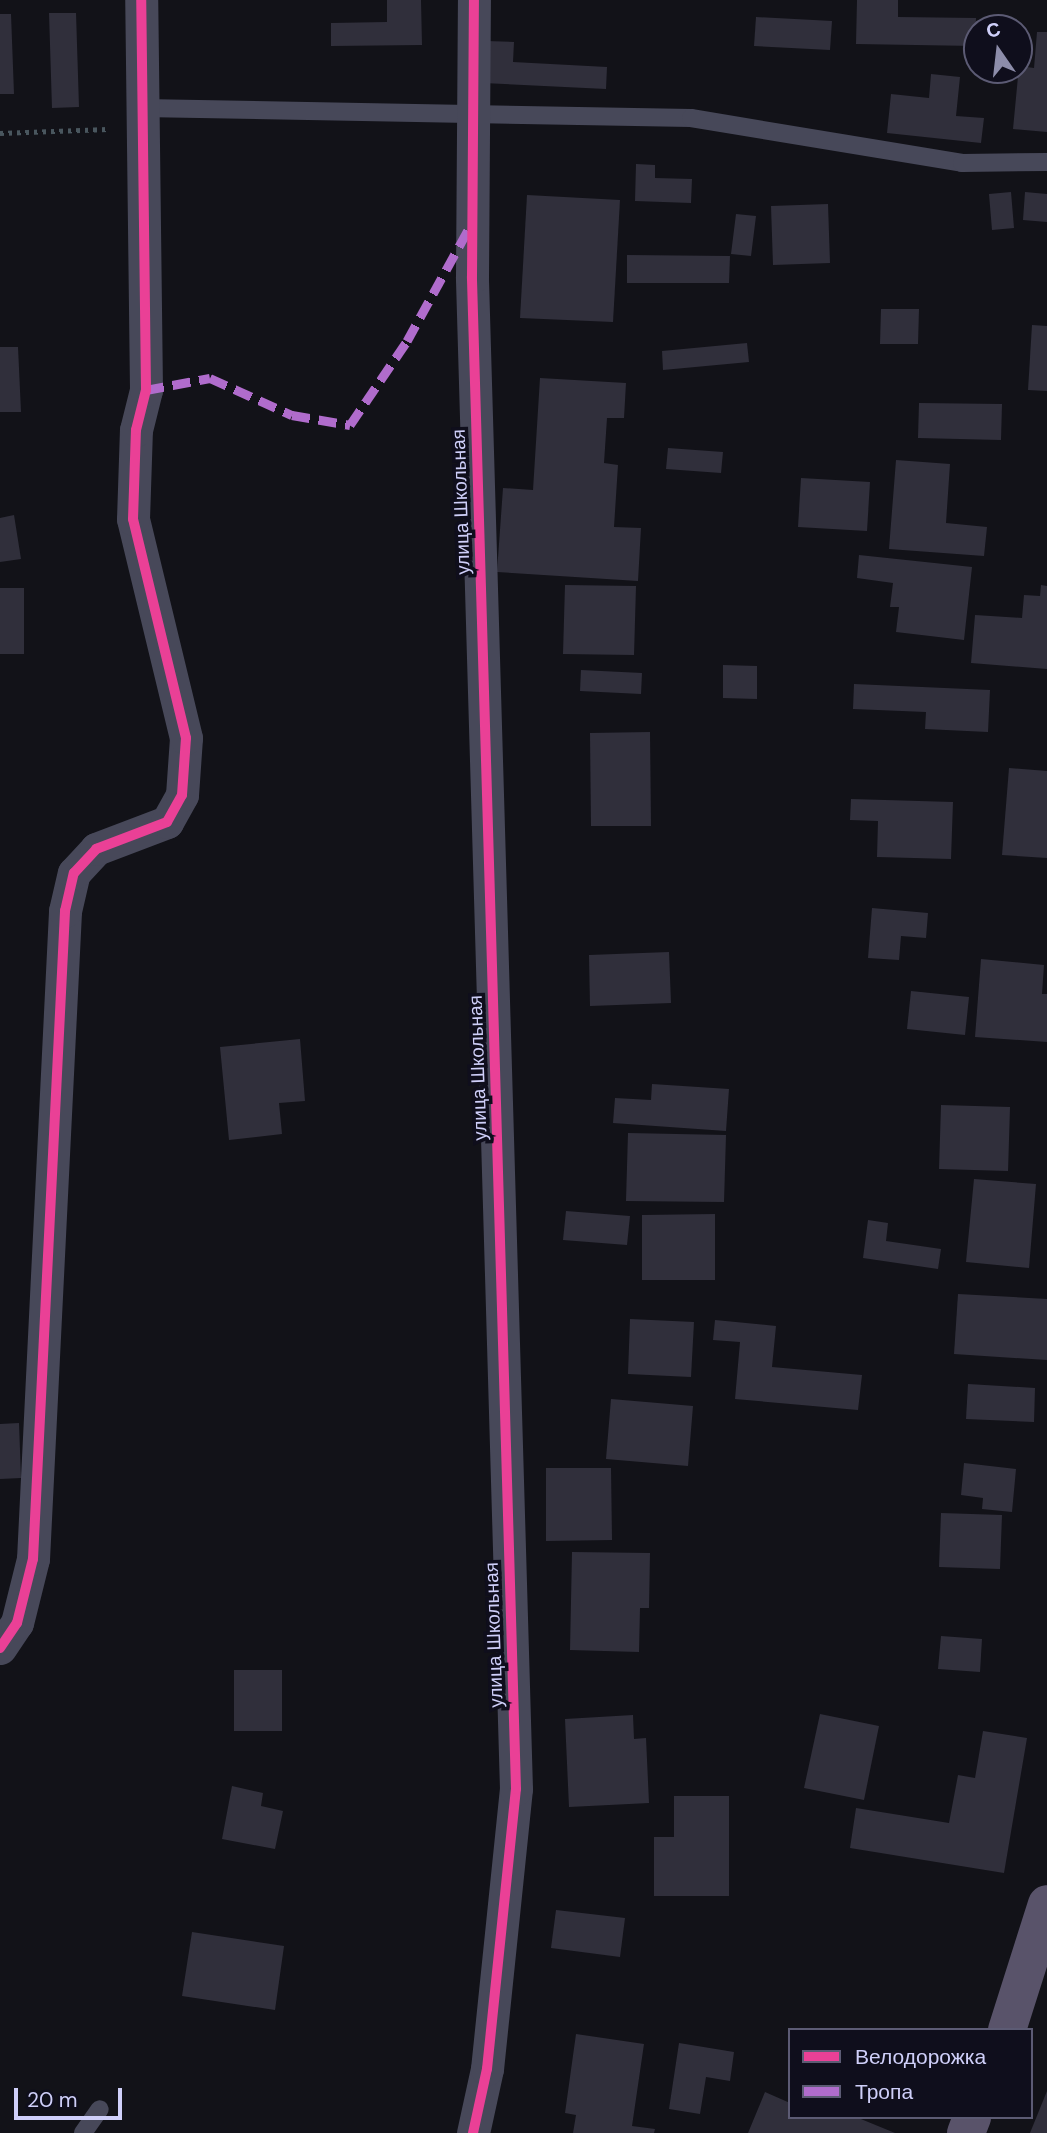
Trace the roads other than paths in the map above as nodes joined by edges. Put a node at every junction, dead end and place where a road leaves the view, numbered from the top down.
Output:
1 (141, 0) edge
2 (474, 0) edge
3 (473, 113) junction
4 (142, 118) junction
5 (1047, 162) edge
6 (0, 1648) edge
7 (1047, 1904) edge
8 (1008, 2028) edge
9 (100, 2109) dead end
10 (83, 2133) edge
11 (473, 2133) edge

1 - 4 street
2 - 3 street, улица Школьная
3 - 4 lane
3 - 5 lane
3 - 11 street, улица Школьная
4 - 6 street
7 - 8 main road
9 - 10 lane

